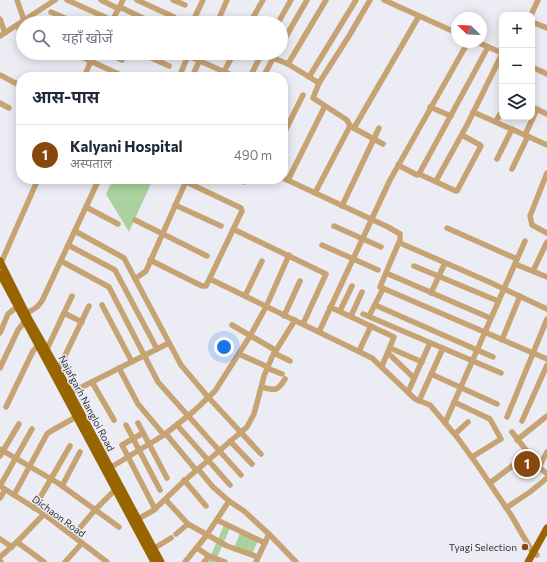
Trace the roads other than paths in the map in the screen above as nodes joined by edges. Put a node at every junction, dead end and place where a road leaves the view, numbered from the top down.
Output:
1 (17, 0) edge
2 (41, 0) edge
3 (55, 0) edge
4 (67, 0) edge
5 (101, 0) edge
6 (124, 0) edge
7 (137, 0) edge
8 (173, 0) edge
9 (203, 0) edge
10 (227, 0) edge
11 (263, 0) edge
12 (291, 0) edge
13 (307, 0) edge
14 (326, 0) edge
15 (356, 0) edge
16 (370, 0) edge
17 (384, 0) edge
18 (538, 0) edge
19 (184, 5) dead end
20 (43, 7) junction
21 (119, 8) junction
22 (51, 12) dead end
23 (532, 12) edge
24 (23, 16) edge
25 (30, 16) edge
26 (60, 16) edge
27 (101, 16) edge
28 (116, 16) edge
29 (137, 16) edge
30 (172, 16) edge
31 (195, 16) edge
32 (220, 16) edge
33 (254, 16) edge
34 (282, 16) edge
35 (419, 16) junction
36 (0, 19) edge
37 (535, 23) edge
38 (16, 25) edge
39 (547, 28) edge
40 (451, 30) edge
41 (288, 33) edge
42 (2, 35) edge
43 (488, 47) joint
44 (464, 48) edge
45 (499, 52) edge
46 (156, 60) edge
47 (186, 60) edge
48 (230, 60) edge
49 (258, 60) edge
50 (273, 60) edge
51 (282, 60) edge
52 (499, 60) edge
53 (91, 61) joint
54 (200, 61) joint
55 (288, 64) junction
56 (168, 66) dead end
57 (535, 68) edge
58 (87, 72) edge
59 (114, 72) edge
60 (181, 72) edge
61 (194, 72) edge
62 (219, 72) edge
63 (223, 72) edge
64 (252, 72) edge
65 (266, 72) edge
66 (547, 74) edge
67 (0, 76) edge
68 (309, 77) junction
69 (319, 83) junction
70 (16, 84) edge
71 (303, 95) dead end
72 (0, 103) edge
73 (326, 106) junction
74 (430, 107) junction
75 (9, 108) dead end
76 (535, 108) edge
77 (473, 112) junction
78 (547, 114) edge
79 (451, 116) junction
80 (499, 116) edge
81 (531, 120) edge
82 (496, 121) junction
83 (288, 125) edge
84 (352, 127) junction
85 (379, 128) dead end
86 (512, 129) junction
87 (462, 135) junction
88 (526, 136) junction
89 (374, 138) junction
90 (383, 144) dead end
91 (547, 145) edge
92 (496, 159) dead end
93 (398, 165) junction
94 (512, 169) dead end
95 (547, 173) edge
96 (419, 174) junction
97 (288, 175) edge
98 (288, 180) edge
99 (436, 181) junction
100 (36, 184) edge
101 (97, 184) edge
102 (185, 184) edge
103 (195, 184) edge
104 (315, 193) junction
105 (176, 205) junction
106 (342, 206) junction
107 (86, 207) junction
108 (135, 220) dead end
109 (372, 220) junction
110 (118, 224) dead end
111 (221, 226) dead end
112 (334, 226) dead end
113 (447, 228) dead end
114 (233, 229) junction
115 (75, 231) junction
116 (547, 232) edge
117 (163, 234) junction
118 (363, 239) junction
119 (525, 241) dead end
120 (399, 242) junction
121 (547, 242) edge
122 (68, 245) junction
123 (322, 245) dead end
124 (381, 247) dead end
125 (289, 255) junction
126 (208, 256) dead end
127 (354, 259) junction
128 (150, 260) junction
129 (61, 261) junction
130 (262, 261) dead end
131 (0, 262) edge
132 (445, 262) junction
133 (516, 262) junction
134 (414, 266) dead end
135 (378, 270) dead end
136 (533, 271) junction
137 (386, 273) junction
138 (0, 274) edge
139 (439, 277) junction
140 (547, 277) edge
141 (135, 279) junction
142 (210, 279) junction
143 (300, 282) dead end
144 (352, 286) dead end
145 (503, 288) junction
146 (383, 289) junction
147 (362, 292) dead end
148 (431, 293) junction
149 (72, 296) dead end
150 (244, 296) junction
151 (520, 296) junction
152 (498, 301) junction
153 (102, 305) dead end
154 (375, 305) junction
155 (90, 306) dead end
156 (17, 307) junction
157 (266, 307) junction
158 (330, 307) junction
159 (547, 309) edge
160 (340, 311) junction
161 (64, 313) junction
162 (284, 316) junction
163 (351, 316) junction
164 (25, 317) junction
165 (490, 318) junction
166 (547, 319) edge
167 (294, 320) junction
168 (82, 322) junction
169 (302, 324) junction
170 (232, 325) dead end
171 (371, 326) junction
172 (319, 332) junction
173 (485, 332) junction
174 (0, 333) edge
175 (250, 336) junction
176 (502, 340) junction
177 (169, 343) junction
178 (430, 343) junction
179 (38, 346) junction
180 (443, 348) junction
181 (47, 349) junction
182 (157, 349) junction
183 (389, 350) junction
184 (477, 350) junction
185 (359, 351) junction
186 (275, 352) junction
187 (532, 353) junction
188 (238, 354) junction
189 (144, 355) junction
190 (493, 357) dead end
191 (547, 359) edge
192 (290, 361) dead end
193 (473, 361) junction
194 (132, 362) junction
195 (422, 362) junction
196 (547, 365) edge
197 (382, 366) junction
198 (0, 368) edge
199 (119, 368) junction
200 (268, 368) junction
201 (58, 370) junction
202 (501, 373) dead end
203 (431, 374) junction
204 (414, 378) junction
205 (92, 382) junction
206 (262, 387) junction
207 (461, 387) junction
208 (408, 392) junction
209 (68, 394) junction
210 (208, 397) junction
211 (419, 401) junction
212 (454, 402) junction
213 (497, 404) dead end
214 (6, 407) dead end
215 (188, 416) junction
216 (547, 416) edge
217 (76, 417) junction
218 (507, 417) dead end
219 (114, 420) dead end
220 (468, 422) dead end
221 (522, 422) dead end
222 (138, 423) dead end
223 (445, 423) junction
224 (19, 424) dead end
225 (126, 425) dead end
226 (177, 425) junction
227 (32, 429) dead end
228 (240, 432) junction
229 (512, 432) dead end
230 (143, 433) junction
231 (454, 434) junction
232 (165, 435) junction
233 (133, 439) junction
234 (517, 440) junction
235 (230, 441) junction
236 (149, 444) junction
237 (70, 446) dead end
238 (138, 450) junction
239 (220, 450) junction
240 (1, 452) edge
241 (80, 452) dead end
242 (547, 452) edge
243 (261, 454) dead end
244 (128, 456) junction
245 (472, 457) junction
246 (16, 459) junction
247 (208, 460) junction
248 (252, 464) dead end
249 (515, 464) dead end
250 (539, 466) junction
251 (29, 467) junction
252 (107, 469) junction
253 (197, 470) junction
254 (547, 474) edge
255 (241, 475) dead end
256 (167, 478) dead end
257 (547, 478) edge
258 (51, 479) junction
259 (184, 480) junction
260 (490, 483) junction
261 (230, 485) dead end
262 (62, 486) junction
263 (2, 487) edge
264 (115, 490) junction
265 (160, 490) dead end
266 (14, 495) junction
267 (0, 498) edge
268 (166, 500) junction
269 (229, 501) junction
270 (206, 506) dead end
271 (34, 508) junction
272 (506, 508) junction
273 (155, 509) junction
274 (95, 510) junction
275 (44, 514) junction
276 (138, 519) junction
277 (217, 520) junction
278 (188, 524) junction
279 (119, 527) dead end
280 (547, 528) edge
281 (269, 534) junction
282 (73, 536) junction
283 (206, 536) junction
284 (547, 538) edge
285 (0, 539) edge
286 (17, 542) junction
287 (82, 543) junction
288 (265, 543) junction
289 (12, 547) junction
290 (197, 548) junction
291 (155, 552) junction
292 (535, 554) junction
293 (209, 556) junction
294 (289, 556) junction
295 (0, 557) edge
296 (257, 559) edge
297 (44, 562) edge
298 (65, 562) edge
299 (107, 562) edge
300 (154, 562) edge
301 (161, 562) edge
302 (185, 562) edge
303 (204, 562) edge
304 (225, 562) edge
305 (286, 562) edge
306 (296, 562) edge
307 (528, 562) edge
308 (533, 562) edge

1 - 24 street
2 - 20 street
3 - 20 street
4 - 27 street
5 - 21 street
6 - 21 street
7 - 30 street
8 - 19 street
9 - 31 street
10 - 32 street
11 - 33 street
12 - 34 street
13 - 41 street
14 - 55 street
15 - 68 street
16 - 69 street
17 - 35 street
18 - 23 street
20 - 25 street
21 - 28 street
21 - 29 street
22 - 26 street
35 - 40 street
35 - 84 street
36 - 42 street
37 - 39 street
38 - 42 street
43 - 45 street
43 - 79 street
44 - 74 street
46 - 56 street
47 - 60 street
48 - 63 street
49 - 64 street
50 - 65 street
51 - 55 street
52 - 77 street
53 - 58 street
53 - 59 street
54 - 61 street
54 - 62 street
55 - 68 street
57 - 66 street
67 - 70 street
68 - 69 street
69 - 73 street
71 - 83 street
72 - 75 street
73 - 84 street
73 - 97 street
74 - 79 street
74 - 93 street
76 - 78 street
77 - 82 street
77 - 87 street
79 - 96 street
80 - 82 street
81 - 88 street
82 - 86 street
84 - 89 street
84 - 104 street
85 - 89 street
86 - 88 street
86 - 92 street
87 - 99 street
87 - 99 street
88 - 91 street
88 - 94 street
89 - 90 street
89 - 106 street
93 - 96 street
93 - 109 street
95 - 116 street
96 - 99 street
98 - 104 street
100 - 131 street
101 - 107 street
102 - 105 street
103 - 114 street
104 - 106 street
105 - 111 street
105 - 117 street
106 - 109 street
107 - 110 street
107 - 115 street
108 - 117 street
109 - 118 street
109 - 120 street
112 - 118 street
113 - 133 street
114 - 125 street
114 - 142 street
115 - 122 street
115 - 141 street
117 - 126 street
117 - 128 street
118 - 124 street
118 - 127 street
119 - 133 street
120 - 132 street
120 - 137 street
121 - 136 street
122 - 129 street
122 - 182 street
123 - 127 street
125 - 157 street
125 - 169 street
127 - 135 street
127 - 158 street
128 - 141 street
128 - 142 street
129 - 164 street
129 - 189 street
130 - 150 street
131 - 164 main road, Najafgarh Nangloi Road
132 - 139 street
132 - 145 street
133 - 136 street
133 - 145 street
134 - 139 street
136 - 140 street
137 - 146 street
137 - 148 street
138 - 156 main road
139 - 148 street
139 - 152 street
141 - 177 street
142 - 150 street
143 - 162 street
144 - 160 street
145 - 151 street
145 - 152 street
146 - 154 street
146 - 173 street
147 - 163 street
148 - 165 street
149 - 161 street
150 - 157 street
151 - 159 street
151 - 176 street
152 - 165 street
153 - 194 street
154 - 178 street
154 - 184 street
155 - 168 street
156 - 164 main road
156 - 174 street
157 - 162 street
157 - 175 street
158 - 160 street
158 - 172 street
160 - 163 street
161 - 168 street
161 - 181 street
162 - 167 street
163 - 171 street
164 - 179 main road
164 - 181 main road, Najafgarh Nangloi Road
164 - 198 street
165 - 173 street
166 - 187 street
167 - 169 street
167 - 186 street
168 - 201 street
169 - 172 street
170 - 175 street
171 - 183 street
171 - 185 street
172 - 185 street
173 - 176 street
173 - 184 street
175 - 186 street
175 - 188 street
176 - 187 street
177 - 182 street
177 - 210 street
178 - 180 street
178 - 195 street
179 - 209 main road
179 - 214 street
180 - 193 street
180 - 203 street
181 - 201 main road, Najafgarh Nangloi Road
182 - 189 street
183 - 195 street
183 - 197 street
183 - 204 street
184 - 190 street
184 - 193 street
185 - 197 street
186 - 192 street
186 - 200 street
187 - 191 street
187 - 218 street
188 - 200 street
188 - 210 street
189 - 194 street
189 - 215 street
193 - 202 street
193 - 207 street
194 - 199 street
195 - 204 street
196 - 221 street
197 - 208 street
199 - 205 street
199 - 232 street
200 - 206 street
200 - 206 street
201 - 209 main road, Najafgarh Nangloi Road
203 - 207 street
203 - 211 street
204 - 208 street
205 - 209 street
205 - 219 street
206 - 228 street
207 - 212 street
207 - 213 street
208 - 211 street
209 - 217 main road
209 - 252 main road, Najafgarh Nangloi Road
210 - 215 street
210 - 228 street
211 - 223 street
212 - 223 street
212 - 245 street
215 - 226 street
215 - 239 street
216 - 234 street
217 - 251 street
217 - 252 main road
220 - 231 street
222 - 230 street
223 - 231 street
224 - 240 street
225 - 233 street
226 - 232 street
226 - 247 street
227 - 246 street
228 - 235 street
228 - 243 street
229 - 234 street
230 - 233 street
230 - 236 street
231 - 245 street
232 - 236 street
232 - 253 street
233 - 238 street
233 - 244 street
234 - 250 street
235 - 239 street
235 - 248 street
236 - 238 street
236 - 256 street
237 - 258 street
238 - 244 street
238 - 265 street
239 - 247 street
239 - 255 street
240 - 246 street
241 - 262 street
242 - 250 street
244 - 252 street
244 - 273 street
245 - 260 street
246 - 251 street
246 - 263 street
247 - 253 street
247 - 261 street
249 - 260 street
250 - 254 street
251 - 258 street
251 - 266 street
252 - 264 main road
252 - 276 main road, Najafgarh Nangloi Road
253 - 259 street
253 - 269 street
257 - 272 street
258 - 262 street
258 - 271 street
259 - 268 street
259 - 270 street
260 - 272 street
262 - 274 street
263 - 266 street, Dichaon Road
263 - 267 street
264 - 274 street
264 - 300 main road
266 - 271 street, Dichaon Road
268 - 273 street
268 - 278 street
269 - 277 street
269 - 281 street
271 - 275 street, Dichaon Road
272 - 292 street
273 - 276 street
274 - 279 street
274 - 282 street
275 - 282 street, Dichaon Road
275 - 286 street
276 - 291 main road, Najafgarh Nangloi Road
277 - 283 street
277 - 288 street
278 - 283 street
278 - 291 street
280 - 292 main road
281 - 288 street
281 - 294 street
282 - 287 street, Dichaon Road
283 - 290 street
283 - 296 street
284 - 292 main road
285 - 289 street
286 - 289 street
286 - 297 street
287 - 298 street
287 - 299 street, Dichaon Road
288 - 296 street
289 - 295 street
290 - 293 street
290 - 302 street
291 - 301 main road, Najafgarh Nangloi Road
292 - 307 main road
292 - 308 main road
293 - 303 street
293 - 304 street
294 - 305 street
294 - 306 street

